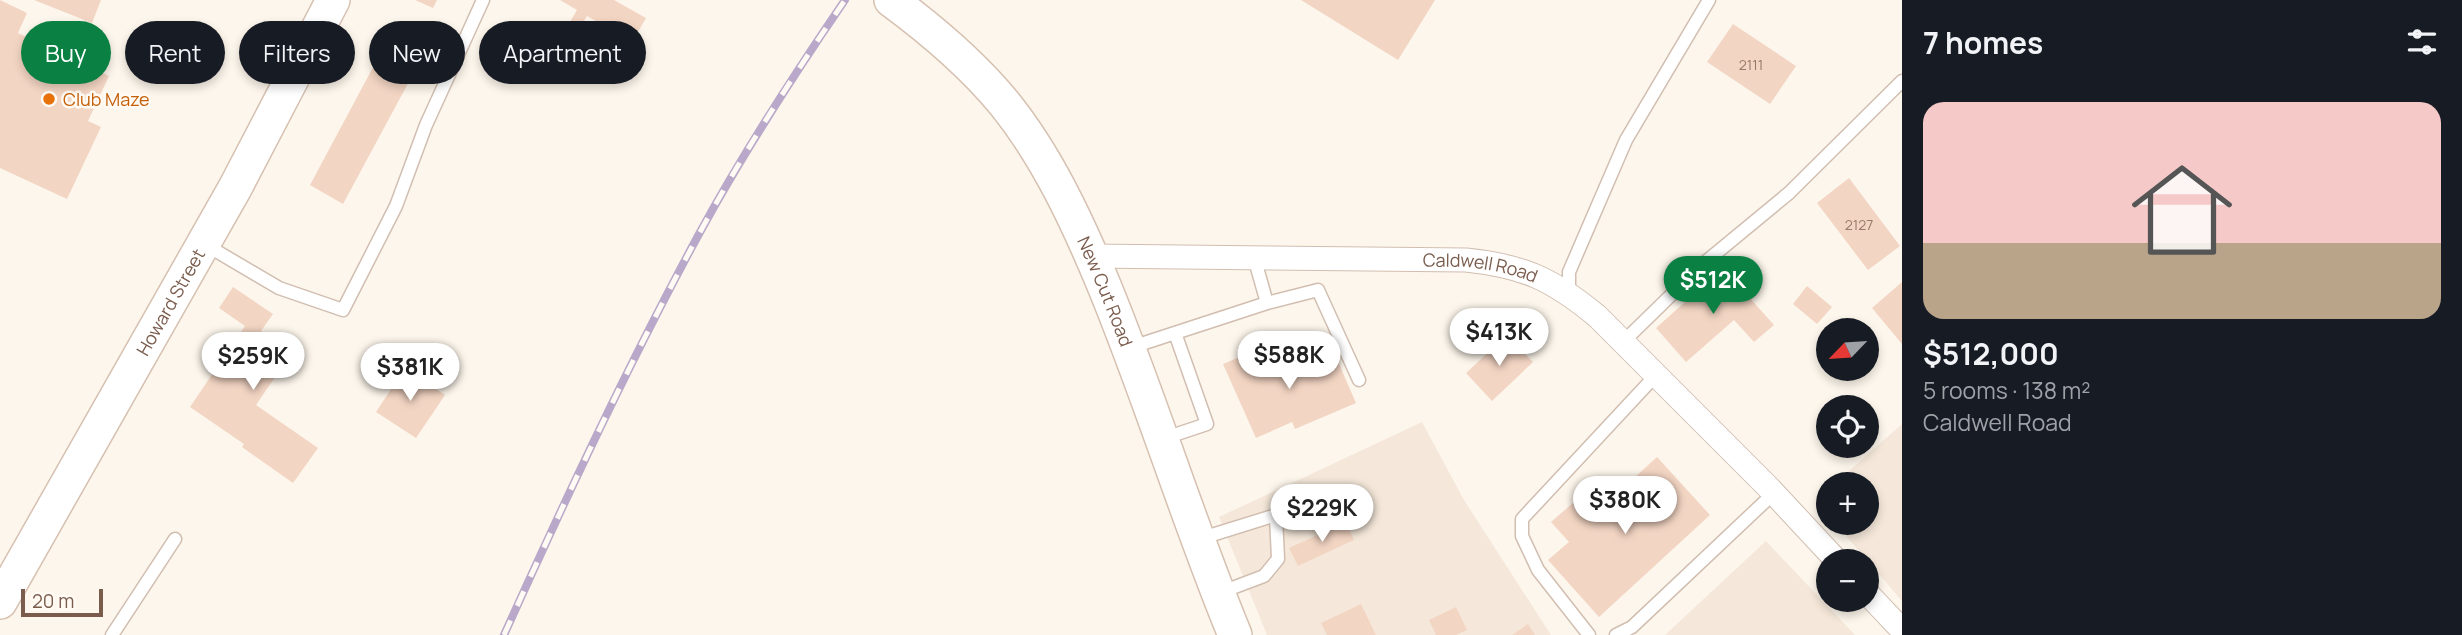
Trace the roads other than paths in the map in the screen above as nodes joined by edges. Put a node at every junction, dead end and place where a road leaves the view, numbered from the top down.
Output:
1 (333, 0) edge
2 (483, 0) edge
3 (891, 0) edge
4 (1709, 0) edge
5 (1902, 82) edge
6 (203, 243) junction
7 (1091, 256) junction
8 (1254, 257) junction
9 (1569, 293) junction
10 (1268, 303) junction
11 (1175, 333) junction
12 (1623, 342) junction
13 (1129, 348) junction
14 (1656, 374) junction
15 (1359, 380) dead end
16 (1162, 439) junction
17 (1774, 493) junction
18 (1354, 498) dead end
19 (1276, 515) junction
20 (175, 539) dead end
21 (1199, 539) junction
22 (1826, 549) edge
23 (1219, 593) junction
24 (0, 602) edge
25 (1879, 606) edge
26 (1902, 630) edge
27 (112, 635) edge
28 (1235, 635) edge
29 (1588, 635) edge
30 (1616, 635) edge

1 - 6 main road, Howard Street
2 - 6 lane
3 - 7 main road, New Cut Road
4 - 9 lane
5 - 12 lane
6 - 24 main road, Howard Street
7 - 8 street, Caldwell Road
7 - 13 main road, New Cut Road
8 - 9 street, Caldwell Road
8 - 10 lane
9 - 12 street, Caldwell Road
10 - 11 lane
10 - 15 lane
11 - 13 lane
11 - 16 lane
12 - 14 street, Caldwell Road
13 - 16 main road, New Cut Road
14 - 17 street, Caldwell Road
14 - 29 lane
16 - 21 main road, New Cut Road
17 - 22 street, Caldwell Road
17 - 30 lane
18 - 19 lane
19 - 21 lane
19 - 23 lane
20 - 27 lane
21 - 23 main road, New Cut Road
23 - 28 main road, New Cut Road
25 - 26 street

